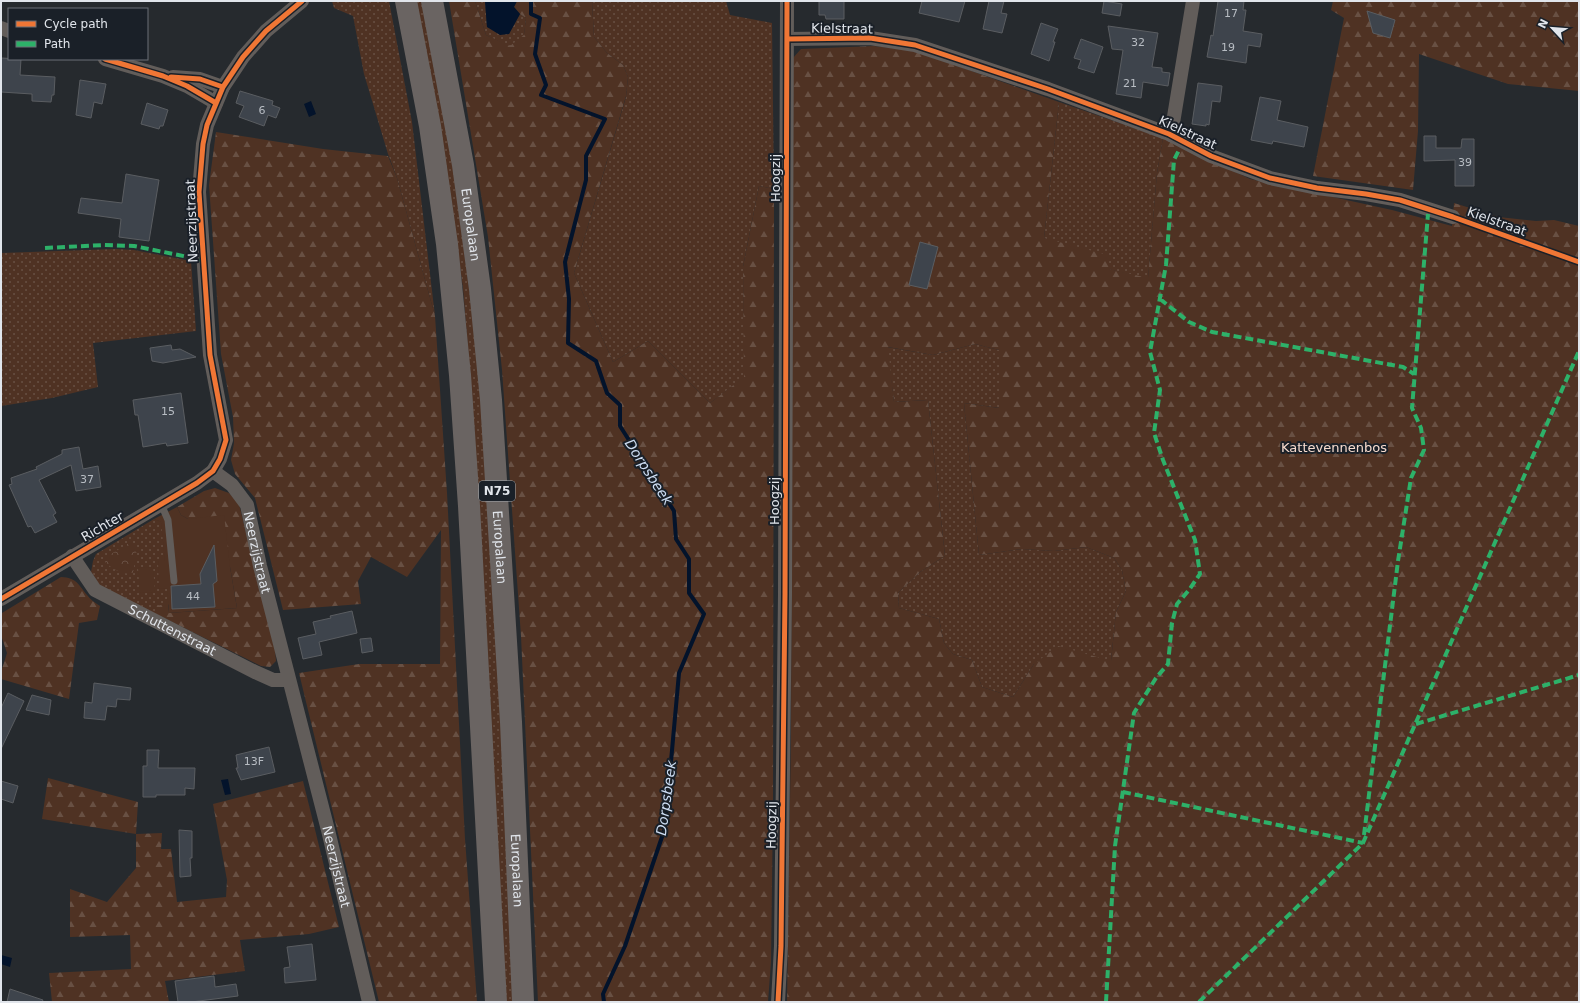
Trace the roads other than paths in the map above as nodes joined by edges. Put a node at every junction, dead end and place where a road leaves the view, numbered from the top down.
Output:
1 (302, 1) edge
2 (406, 1) edge
3 (432, 1) edge
4 (787, 1) edge
5 (1193, 1) edge
6 (787, 39) junction
7 (108, 60) edge
8 (163, 76) junction
9 (223, 87) junction
10 (216, 103) junction
11 (1171, 135) junction
12 (1453, 217) dead end
13 (213, 471) junction
14 (161, 504) junction
15 (72, 556) junction
16 (174, 581) dead end
17 (1, 599) edge
18 (289, 680) junction
19 (369, 1002) edge
20 (496, 1002) edge
21 (523, 1002) edge
22 (778, 1002) edge

1 - 9 street, Neerzijstraat
2 - 20 highway, Europalaan / N75
3 - 21 highway, Europalaan / N75
4 - 6 street, Hoogzij
5 - 11 street
6 - 11 street, Kielstraat
6 - 22 street, Hoogzij
7 - 8 street
8 - 9 street
8 - 10 street
9 - 10 street, Neerzijstraat
10 - 13 street, Neerzijstraat
11 - 12 street, Kielstraat
13 - 14 street, Richter
13 - 18 street, Neerzijstraat
14 - 15 street, Richter
14 - 16 lane
15 - 17 street, Richter
15 - 18 street, Schuttenstraat
18 - 19 street, Neerzijstraat

